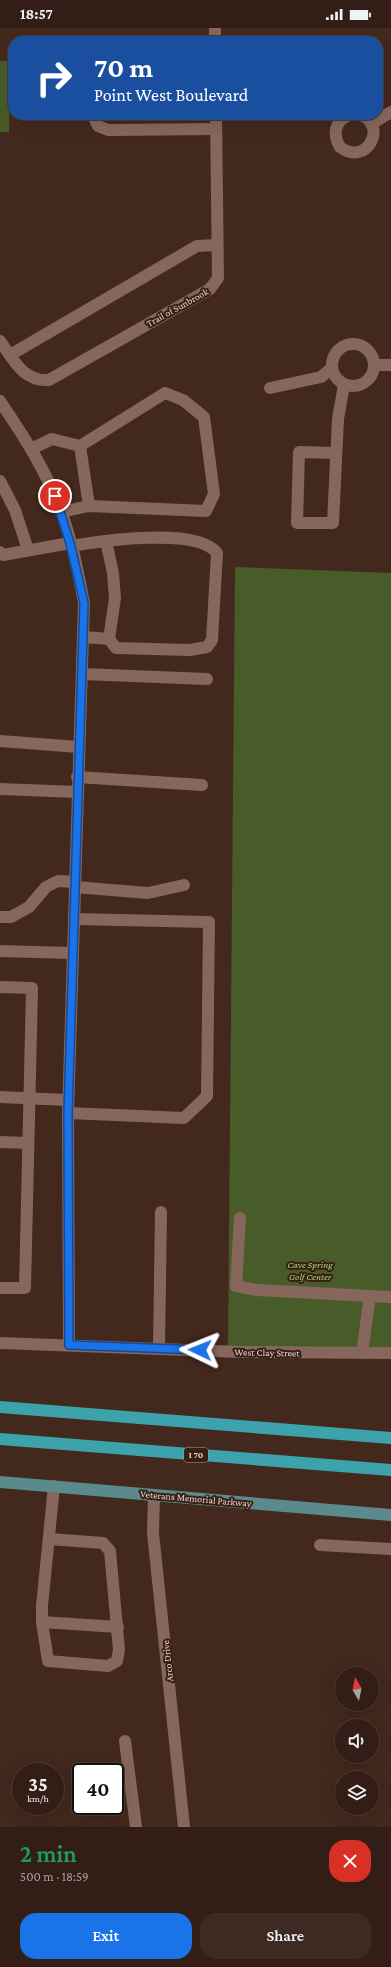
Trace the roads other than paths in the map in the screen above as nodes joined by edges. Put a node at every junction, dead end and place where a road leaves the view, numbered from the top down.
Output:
1 (95, 120) edge
2 (216, 120) edge
3 (342, 120) edge
4 (369, 120) edge
5 (378, 120) edge
6 (372, 124) junction
7 (216, 129) junction
8 (217, 245) junction
9 (0, 341) edge
10 (10, 355) junction
11 (374, 365) junction
12 (391, 365) edge
13 (332, 368) junction
14 (344, 385) junction
15 (270, 388) dead end
16 (0, 401) edge
17 (80, 446) junction
18 (31, 449) junction
19 (335, 453) junction
20 (0, 480) edge
21 (89, 506) junction
22 (62, 512) junction
23 (106, 541) junction
24 (71, 544) junction
25 (28, 550) junction
26 (0, 552) edge
27 (84, 637) junction
28 (109, 639) junction
29 (82, 674) junction
30 (206, 679) dead end
31 (0, 741) edge
32 (78, 747) junction
33 (77, 777) junction
34 (202, 785) dead end
35 (0, 789) edge
36 (77, 792) junction
37 (75, 885) junction
38 (184, 885) dead end
39 (0, 917) edge
40 (74, 919) junction
41 (0, 951) edge
42 (71, 953) junction
43 (0, 987) edge
44 (0, 1097) edge
45 (30, 1099) junction
46 (68, 1100) junction
47 (68, 1113) junction
48 (0, 1142) edge
49 (28, 1143) junction
50 (161, 1212) dead end
51 (240, 1218) dead end
52 (0, 1288) edge
53 (370, 1296) junction
54 (391, 1297) edge
55 (0, 1342) edge
56 (69, 1345) junction
57 (159, 1348) junction
58 (362, 1353) junction
59 (391, 1353) edge
60 (0, 1407) edge
61 (391, 1438) edge
62 (0, 1439) edge
63 (391, 1470) edge
64 (0, 1482) edge
65 (54, 1486) junction
66 (154, 1494) junction
67 (391, 1515) edge
68 (49, 1539) junction
69 (320, 1545) dead end
70 (391, 1549) edge
71 (42, 1622) junction
72 (118, 1627) junction
73 (125, 1741) dead end
74 (136, 1827) edge
75 (184, 1827) edge

1 - 7 street
2 - 7 street, Trail of Sunbrook
3 - 6 street
4 - 6 street
5 - 6 street
7 - 8 street, Trail of Sunbrook
8 - 10 street
8 - 10 street, Trail of Sunbrook
9 - 10 street, Trail of Sunbrook
11 - 12 street
11 - 13 street
11 - 14 street
13 - 14 street
13 - 15 street
14 - 19 street
16 - 18 street
17 - 18 street
17 - 21 street
17 - 21 street
18 - 22 street
19 - 19 street
20 - 25 street
21 - 22 street
22 - 24 street
23 - 24 street
23 - 28 street
23 - 28 street
24 - 25 street
24 - 27 street
25 - 26 street
27 - 28 street
27 - 29 street
29 - 30 street
29 - 32 street
31 - 32 street
32 - 33 street
33 - 34 street
33 - 36 street
35 - 36 street
36 - 37 street
37 - 38 street
37 - 39 street
37 - 40 street
40 - 42 street
40 - 47 street
41 - 42 street
42 - 46 street
43 - 45 street
44 - 45 street
45 - 46 street
45 - 49 street
46 - 47 street
47 - 56 street
48 - 49 street
49 - 52 street
50 - 57 street
51 - 53 street
53 - 54 street
53 - 58 street
55 - 56 street, West Clay Street
56 - 57 street, West Clay Street
57 - 58 street, West Clay Street
58 - 59 street, West Clay Street
60 - 61 highway
62 - 63 highway, I 70
64 - 65 main road, Veterans Memorial Parkway
65 - 66 main road, Veterans Memorial Parkway
65 - 68 street
66 - 67 main road, Veterans Memorial Parkway
66 - 75 street, Arco Drive
68 - 71 street
68 - 72 street
69 - 70 street
71 - 72 street
71 - 72 street
73 - 74 street

